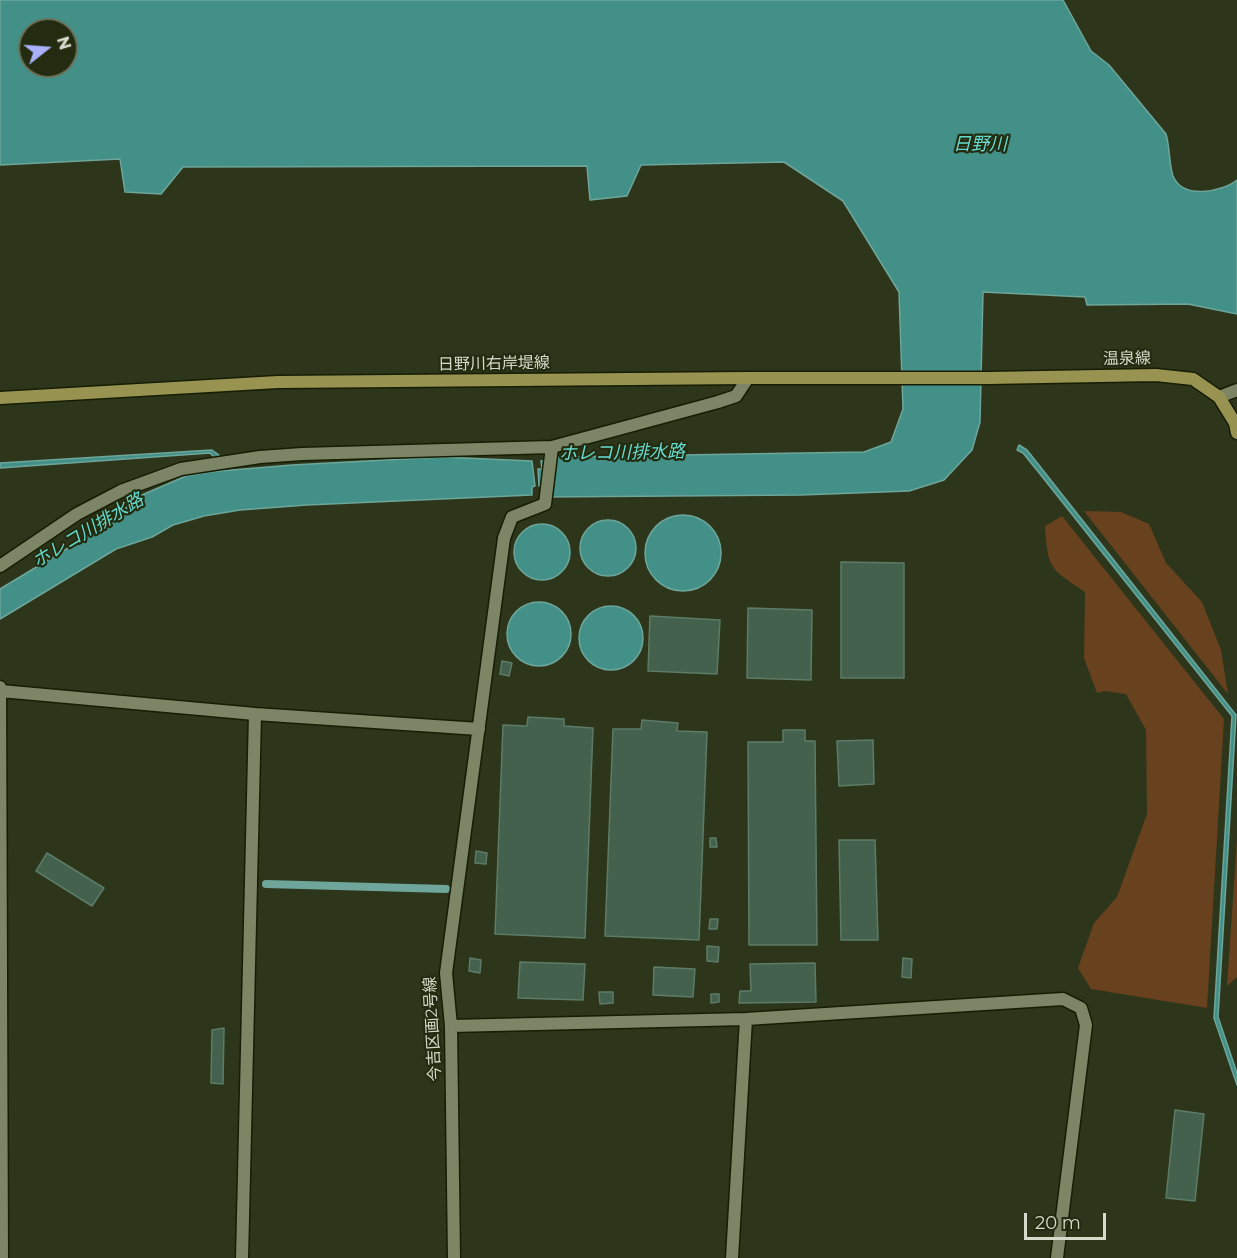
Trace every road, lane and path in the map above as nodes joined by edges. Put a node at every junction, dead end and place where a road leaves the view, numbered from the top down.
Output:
1 (748, 378) junction
2 (988, 378) joint
3 (1237, 390) edge
4 (1219, 397) junction
5 (0, 398) edge
6 (1237, 433) edge
7 (552, 447) junction
8 (0, 566) edge
9 (1, 689) edge
10 (255, 714) junction
11 (480, 729) junction
12 (746, 1019) junction
13 (451, 1026) junction
14 (2, 1258) edge
15 (242, 1258) edge
16 (454, 1258) edge
17 (732, 1258) edge
18 (1057, 1258) edge

1 - 2 street, 日野川右岸堤線
1 - 5 street, 日野川右岸堤線
1 - 7 street
2 - 4 street, 温泉線
3 - 4 street
4 - 6 street, 温泉線
7 - 8 street
7 - 11 street, 今吉区画2号線
9 - 10 street
9 - 14 street
10 - 11 street
10 - 15 street
11 - 13 street, 今吉区画2号線
12 - 13 street
12 - 17 street
12 - 18 street
13 - 16 street, 今吉区画2号線

